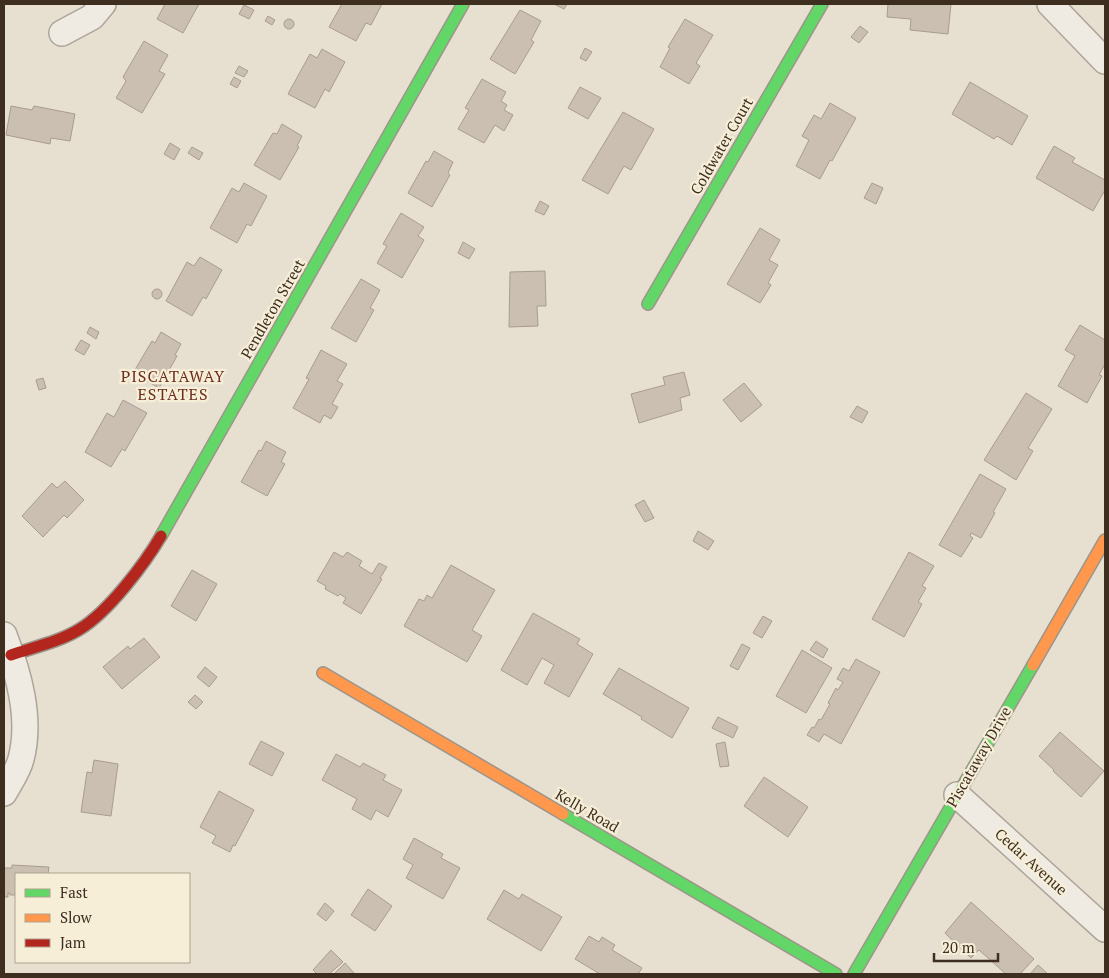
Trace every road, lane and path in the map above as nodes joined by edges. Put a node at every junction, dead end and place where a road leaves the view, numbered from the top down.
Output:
1 (103, 4) edge
2 (463, 4) edge
3 (822, 4) edge
4 (1050, 4) edge
5 (62, 32) dead end
6 (1105, 61) edge
7 (648, 304) dead end
8 (1105, 540) edge
9 (8, 645) edge
10 (323, 673) dead end
11 (4, 793) edge
12 (957, 796) junction
13 (1105, 929) edge
14 (836, 974) edge
15 (854, 974) edge

1 - 5 street
2 - 9 street, Pendleton Street
3 - 7 street, Coldwater Court
4 - 6 street
8 - 12 street, Piscataway Drive
9 - 11 street
10 - 14 street, Kelly Road
12 - 13 street, Cedar Avenue
12 - 15 street, Piscataway Drive

